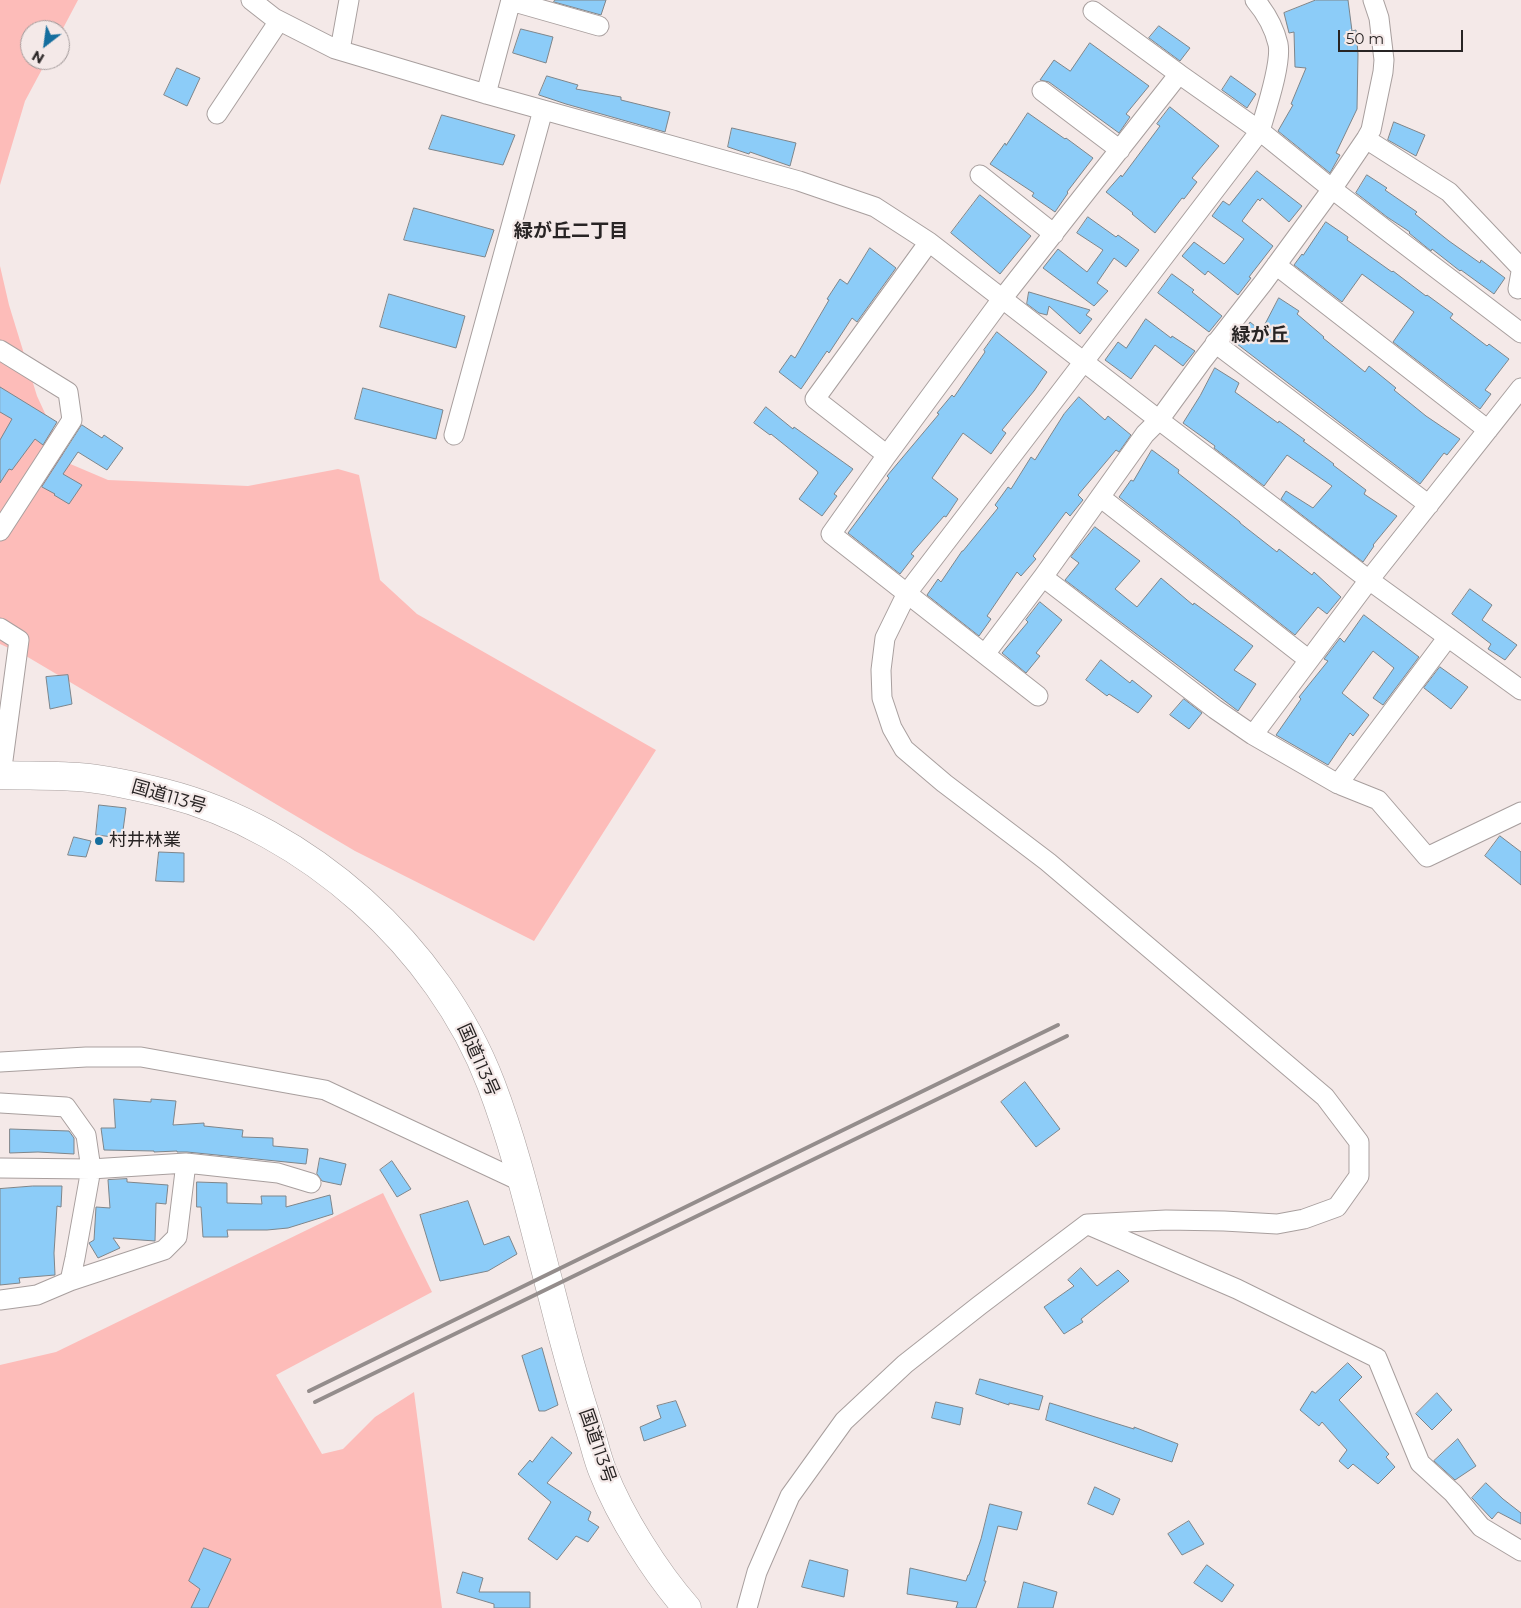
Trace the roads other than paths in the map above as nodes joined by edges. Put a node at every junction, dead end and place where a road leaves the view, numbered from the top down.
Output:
1 (251, 0) edge
2 (349, 0) edge
3 (511, 0) edge
4 (1255, 0) edge
5 (1373, 0) edge
6 (1094, 11) dead end
7 (279, 21) junction
8 (600, 26) dead end
9 (340, 50) junction
10 (1180, 74) junction
11 (1042, 91) dead end
12 (486, 94) junction
13 (543, 110) junction
14 (217, 114) dead end
15 (1260, 131) junction
16 (1366, 139) junction
17 (1120, 150) junction
18 (980, 175) dead end
19 (1332, 189) junction
20 (1054, 234) junction
21 (929, 242) junction
22 (1276, 265) junction
23 (1521, 268) edge
24 (1002, 299) junction
25 (1521, 333) edge
26 (1215, 344) junction
27 (1, 352) edge
28 (1084, 362) junction
29 (1521, 388) edge
30 (1158, 420) junction
31 (1488, 430) junction
32 (454, 435) dead end
33 (887, 455) junction
34 (1100, 497) junction
35 (1429, 505) junction
36 (2, 523) edge
37 (1043, 577) junction
38 (1369, 580) junction
39 (906, 593) junction
40 (0, 628) edge
41 (1448, 637) junction
42 (985, 654) junction
43 (1309, 660) junction
44 (1521, 690) edge
45 (1038, 696) dead end
46 (1253, 735) junction
47 (0, 775) edge
48 (1338, 784) junction
49 (1521, 812) edge
50 (0, 1062) edge
51 (0, 1103) edge
52 (186, 1163) junction
53 (0, 1168) edge
54 (91, 1169) junction
55 (522, 1182) junction
56 (312, 1183) dead end
57 (1087, 1224) junction
58 (70, 1281) junction
59 (0, 1300) edge
60 (1521, 1551) edge
61 (688, 1608) edge
62 (746, 1608) edge

1 - 7 street
2 - 9 street
3 - 8 street
3 - 12 street
4 - 15 street
5 - 16 street
6 - 10 street
7 - 9 street
7 - 14 street
9 - 12 street
10 - 15 street
10 - 17 street
11 - 17 street
12 - 13 street
13 - 21 street
13 - 32 street
15 - 19 street
15 - 28 street
16 - 19 street
16 - 23 street
17 - 20 street
18 - 20 street
19 - 22 street
19 - 25 street
20 - 24 street
21 - 24 street
21 - 33 street
22 - 26 street
22 - 31 street
24 - 28 street
24 - 33 street
26 - 30 street
26 - 35 street
27 - 36 street
28 - 30 street
28 - 39 street
29 - 31 street
30 - 34 street
30 - 38 street
31 - 35 street
33 - 39 street
34 - 37 street
34 - 43 street
35 - 38 street
37 - 42 street
37 - 46 street
38 - 41 street
38 - 43 street
39 - 42 street
39 - 57 street
40 - 47 street
41 - 44 street
41 - 48 street
42 - 45 street
43 - 46 street
46 - 48 street
47 - 55 highway, 国道113号
48 - 49 street
50 - 55 street
51 - 54 street
52 - 54 street
52 - 56 street
52 - 58 street
53 - 54 street
54 - 58 street
55 - 61 highway, 国道113号
57 - 60 street
57 - 62 street
58 - 59 street

